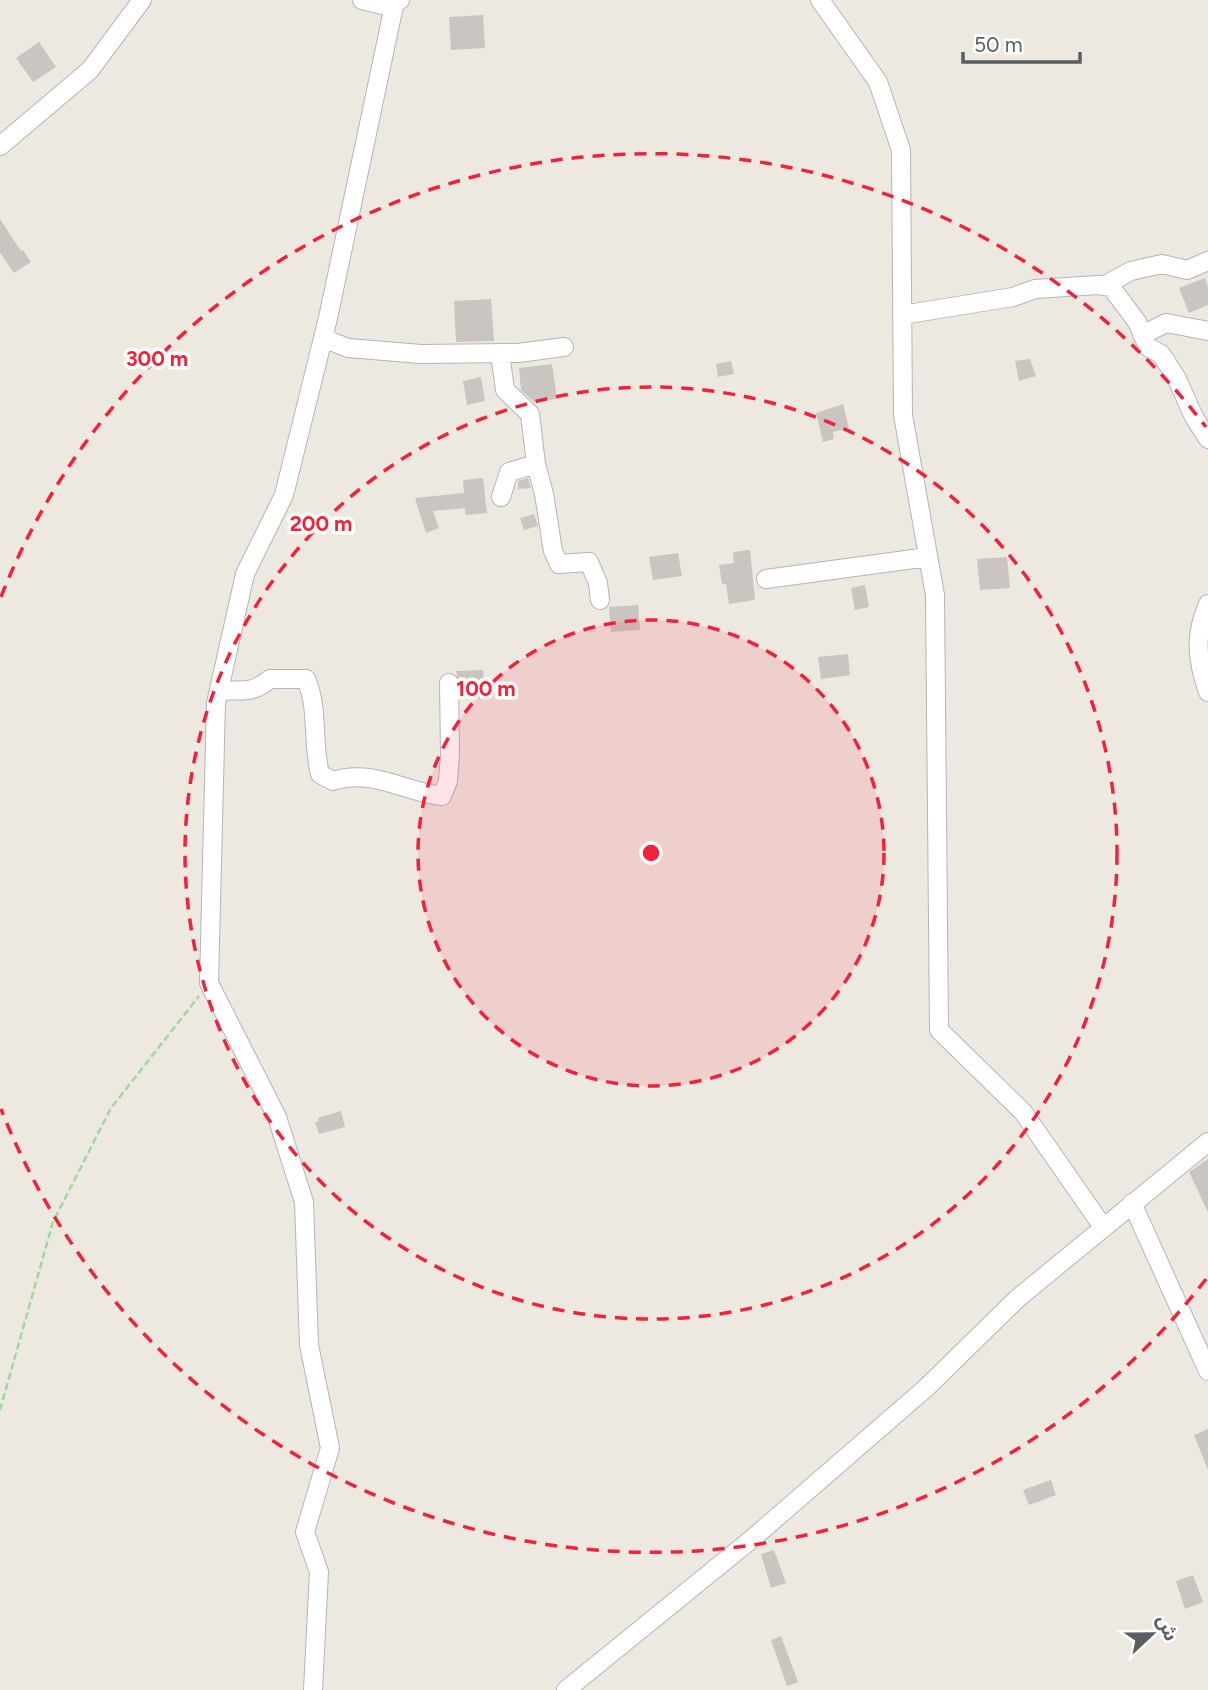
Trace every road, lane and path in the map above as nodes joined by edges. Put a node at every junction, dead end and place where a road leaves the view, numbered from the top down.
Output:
1 (142, 0) edge
2 (362, 0) edge
3 (820, 0) edge
4 (397, 1) edge
5 (0, 146) edge
6 (1208, 261) edge
7 (1103, 286) junction
8 (902, 315) junction
9 (1208, 331) edge
10 (1142, 335) junction
11 (323, 338) junction
12 (564, 347) dead end
13 (500, 353) junction
14 (1208, 439) edge
15 (536, 464) junction
16 (501, 497) dead end
17 (928, 557) junction
18 (766, 579) dead end
19 (600, 600) dead end
20 (1208, 604) edge
21 (449, 684) dead end
22 (219, 691) junction
23 (1208, 692) edge
24 (209, 983) junction
25 (1208, 1142) edge
26 (1132, 1203) junction
27 (1103, 1227) junction
28 (1208, 1371) edge
29 (0, 1410) edge
30 (313, 1690) edge
31 (566, 1690) edge

1 - 5 street
2 - 4 street
3 - 8 street
4 - 11 street
6 - 7 street
7 - 8 street
7 - 10 street
8 - 17 street
9 - 10 street
10 - 14 street
11 - 13 street
11 - 22 street
12 - 13 street
13 - 15 street
15 - 16 street
15 - 19 street
17 - 18 street
17 - 27 street
20 - 23 street
21 - 22 street
22 - 24 street
24 - 29 path
24 - 30 street
25 - 26 street
26 - 27 street
26 - 28 street
27 - 31 street

